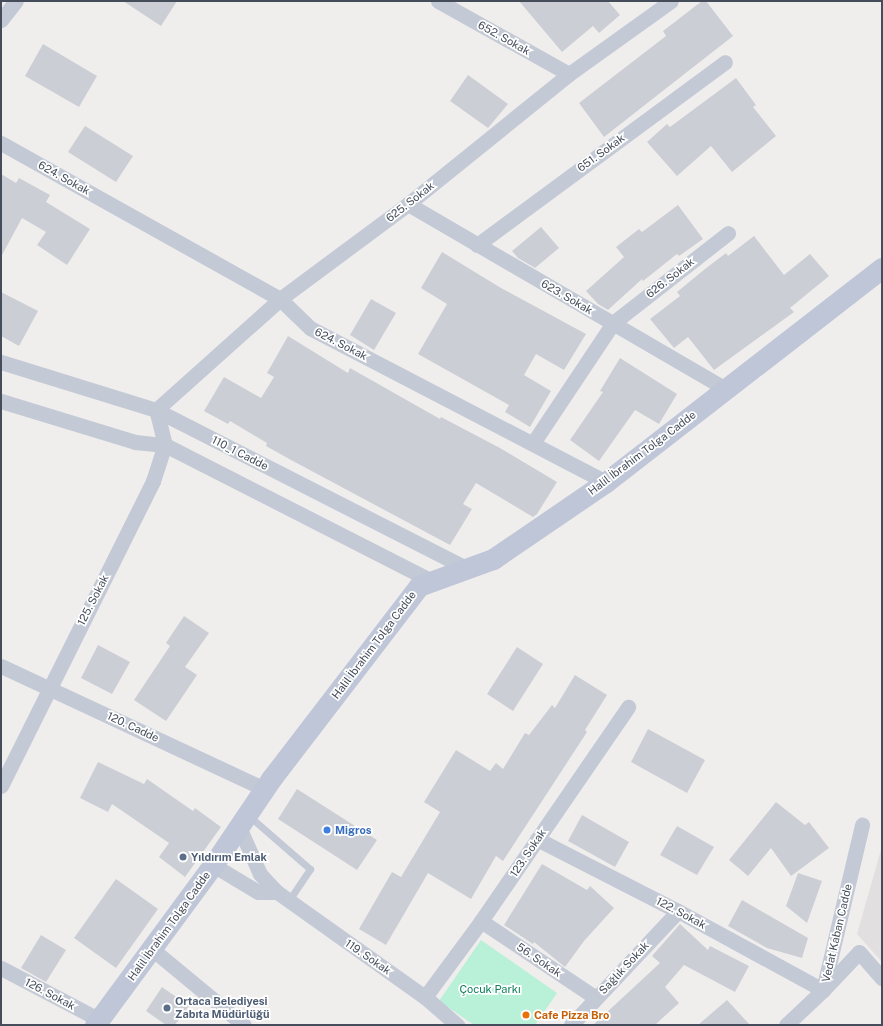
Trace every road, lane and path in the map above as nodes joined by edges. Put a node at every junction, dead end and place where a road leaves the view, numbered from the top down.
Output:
1 (438, 1) edge
2 (671, 1) edge
3 (9, 4) edge
4 (1, 20) edge
5 (725, 62) dead end
6 (569, 74) junction
7 (1, 143) edge
8 (408, 204) junction
9 (728, 233) dead end
10 (476, 245) junction
11 (882, 268) edge
12 (280, 299) junction
13 (612, 324) junction
14 (1, 362) edge
15 (726, 389) junction
16 (1, 401) edge
17 (156, 410) junction
18 (533, 443) junction
19 (165, 445) junction
20 (606, 482) junction
21 (468, 569) junction
22 (432, 581) junction
23 (1, 666) edge
24 (49, 688) junction
25 (628, 706) dead end
26 (1, 786) edge
27 (265, 789) junction
28 (243, 821) junction
29 (862, 825) dead end
30 (537, 839) junction
31 (213, 865) junction
32 (283, 896) junction
33 (678, 911) junction
34 (481, 921) junction
35 (152, 949) junction
36 (1, 968) edge
37 (882, 978) edge
38 (824, 990) junction
39 (425, 997) junction
40 (596, 998) junction
41 (98, 1022) edge
42 (244, 1025) edge
43 (457, 1025) edge
44 (571, 1025) edge
45 (786, 1025) edge

1 - 6 street, 652. Sokak
2 - 6 street, 625. Sokak
3 - 4 street
5 - 10 street, 651. Sokak
6 - 8 street, 625. Sokak
7 - 12 street, 624. Sokak
8 - 10 street, 623. Sokak
8 - 12 street, 625. Sokak
9 - 13 street, 626. Sokak
10 - 13 street, 623. Sokak
11 - 15 street, Halil İbrahim Tolga Cadde
12 - 17 street, 625. Sokak
12 - 18 street, 624. Sokak
13 - 15 street, 623. Sokak
13 - 18 street, 626. Sokak
14 - 17 street, 110_1 Cadde
15 - 20 street, Halil İbrahim Tolga Cadde
16 - 19 street
17 - 19 street
17 - 21 street, 110_1 Cadde
18 - 20 street, 624. Sokak
19 - 22 street
19 - 24 street, 125. Sokak
20 - 21 street, Halil İbrahim Tolga Cadde
21 - 22 street, Halil İbrahim Tolga Cadde
22 - 27 street, Halil İbrahim Tolga Cadde
23 - 24 street, 120. Cadde
24 - 26 street, 125. Sokak
24 - 27 street, 120. Cadde
25 - 30 street, 123. Sokak
27 - 28 street, Halil İbrahim Tolga Cadde
28 - 31 street, Halil İbrahim Tolga Cadde
28 - 32 street, 119. Sokak
28 - 32 lane
29 - 38 street, Vedat Kaban Cadde
30 - 33 street, 122. Sokak
30 - 34 street, 123. Sokak
31 - 32 street
31 - 35 street, Halil İbrahim Tolga Cadde
32 - 39 street, 119. Sokak
33 - 38 street, 122. Sokak
33 - 40 street, Sağlık Sokak
34 - 39 street, 123. Sokak
34 - 40 street, 56. Sokak
35 - 41 street, Halil İbrahim Tolga Cadde
35 - 42 street
36 - 41 street, 126. Sokak
37 - 38 street
38 - 45 street, Vedat Kaban Cadde
39 - 43 street, 119. Sokak
40 - 44 street, Sağlık Sokak

